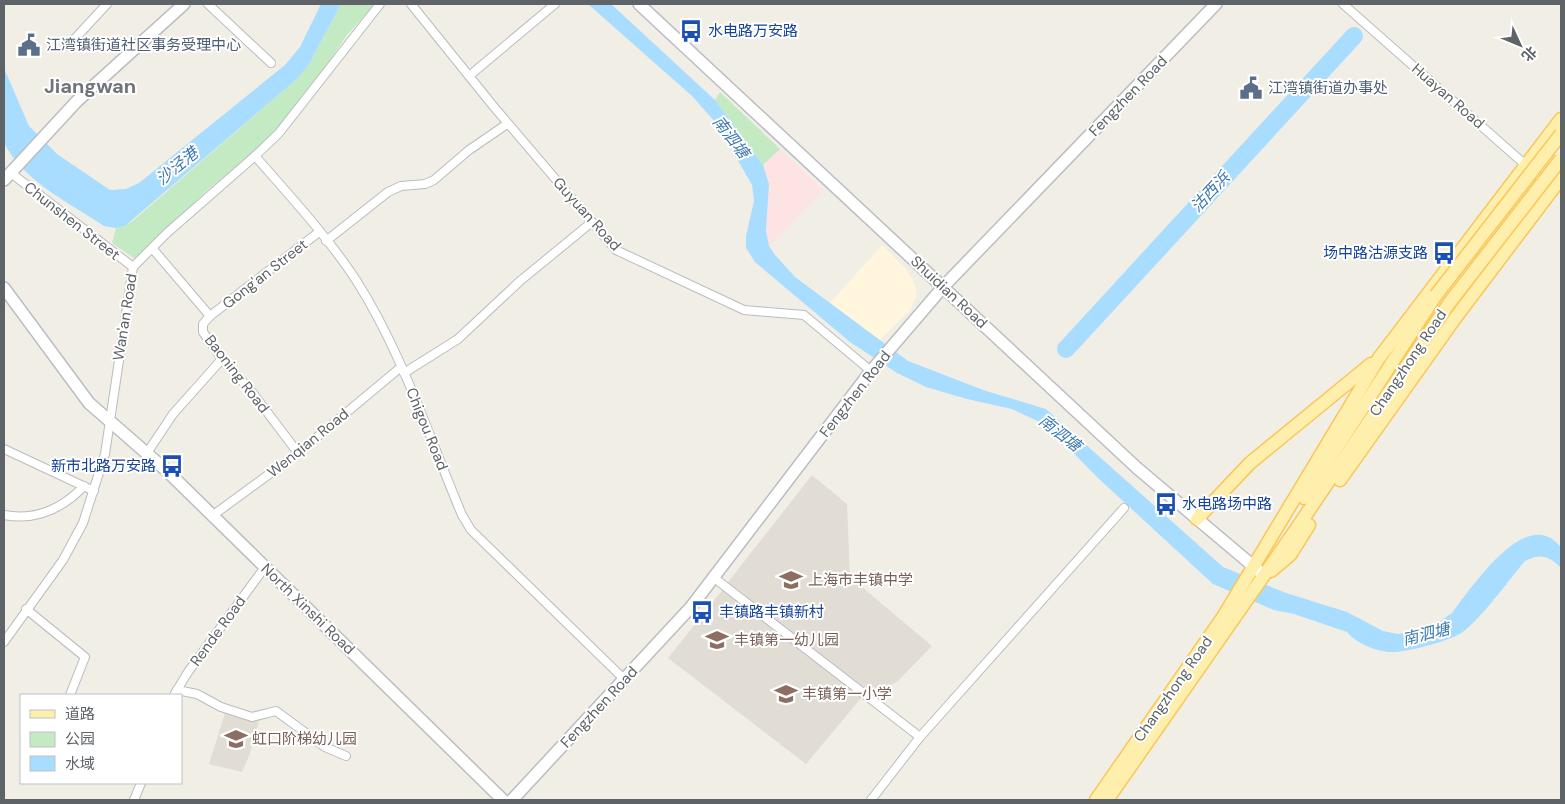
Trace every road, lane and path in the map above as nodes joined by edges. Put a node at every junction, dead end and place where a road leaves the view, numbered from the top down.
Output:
1 (107, 4) edge
2 (184, 4) edge
3 (208, 4) edge
4 (380, 4) edge
5 (412, 4) edge
6 (554, 4) edge
7 (639, 4) edge
8 (1216, 4) edge
9 (1343, 4) edge
10 (68, 46) dead end
11 (272, 63) dead end
12 (469, 76) junction
13 (1561, 119) edge
14 (507, 124) junction
15 (1561, 134) edge
16 (255, 156) junction
17 (1561, 159) edge
18 (1525, 165) junction
19 (11, 173) edge
20 (1561, 178) edge
21 (1553, 189) junction
22 (592, 222) junction
23 (319, 232) junction
24 (326, 241) junction
25 (152, 248) junction
26 (133, 267) junction
27 (943, 287) junction
28 (4, 288) edge
29 (210, 316) junction
30 (1379, 358) junction
31 (222, 359) junction
32 (874, 368) junction
33 (402, 370) junction
34 (110, 421) junction
35 (4, 449) edge
36 (147, 453) junction
37 (298, 454) junction
38 (84, 486) junction
39 (94, 491) junction
40 (1124, 508) dead end
41 (4, 514) edge
42 (212, 516) junction
43 (1197, 520) junction
44 (1278, 525) junction
45 (1254, 566) junction
46 (265, 567) junction
47 (1264, 575) junction
48 (713, 577) junction
49 (26, 609) junction
50 (1228, 619) junction
51 (4, 642) edge
52 (625, 680) junction
53 (176, 692) edge
54 (70, 694) edge
55 (920, 737) junction
56 (346, 756) dead end
57 (141, 784) edge
58 (134, 800) edge
59 (503, 800) edge
60 (512, 800) edge
61 (871, 800) edge
62 (1096, 800) edge
63 (1107, 800) edge

1 - 10 street
2 - 19 street
3 - 11 street
4 - 16 street, Wan'an Road
5 - 12 street, Guyuan Road
6 - 12 street
7 - 27 street, Shuidian Road
8 - 27 street, Fengzhen Road
9 - 18 street, Huayan Road
12 - 14 street, Guyuan Road
13 - 18 main road, Changzhong Road
14 - 22 street, Guyuan Road
14 - 24 street, Gong'an Street
15 - 44 main road, Changzhong Road, bridge
16 - 23 street, Chigou Road
16 - 25 street, Wan'an Road
17 - 47 main road, Changzhong Road, bridge
18 - 21 street, Huayan Road
18 - 30 main road, Changzhong Road
19 - 26 street, Chunshen Street
20 - 21 main road, Changzhong Road
21 - 47 main road, Changzhong Road
22 - 32 street, Guyuan Road
22 - 33 street, Wenqian Road
23 - 24 street, Chigou Road
23 - 29 street, Gong'an Street
24 - 33 street, Chigou Road
25 - 26 street, Wan'an Road
25 - 29 street, Baoning Road
26 - 34 street, Wan'an Road
27 - 32 street, Fengzhen Road
27 - 43 street, Shuidian Road
28 - 34 street, North Xinshi Road
29 - 31 street, Baoning Road
30 - 43 main road
30 - 44 main road, Changzhong Road
31 - 36 street
31 - 37 street, Baoning Road
32 - 48 street, Fengzhen Road
33 - 37 street, Wenqian Road
33 - 52 street, Chigou Road
34 - 36 street, North Xinshi Road
34 - 39 street, Wan'an Road
35 - 38 street
36 - 42 street, North Xinshi Road
37 - 42 street, Wenqian Road
38 - 39 street
38 - 41 street
39 - 49 street, Wan'an Road
40 - 55 street
42 - 46 street, North Xinshi Road
43 - 45 street, Shuidian Road
44 - 45 main road, Changzhong Road
45 - 47 street, Shuidian Road
45 - 50 main road, Changzhong Road
46 - 53 street, Rende Road
46 - 59 street, North Xinshi Road
47 - 50 main road, Changzhong Road
48 - 52 street, Fengzhen Road
48 - 55 street
49 - 51 street, Wan'an Road
49 - 54 street
50 - 62 main road, Changzhong Road
50 - 63 main road, Changzhong Road
52 - 60 street, Fengzhen Road
53 - 56 street
55 - 61 street
57 - 58 street

